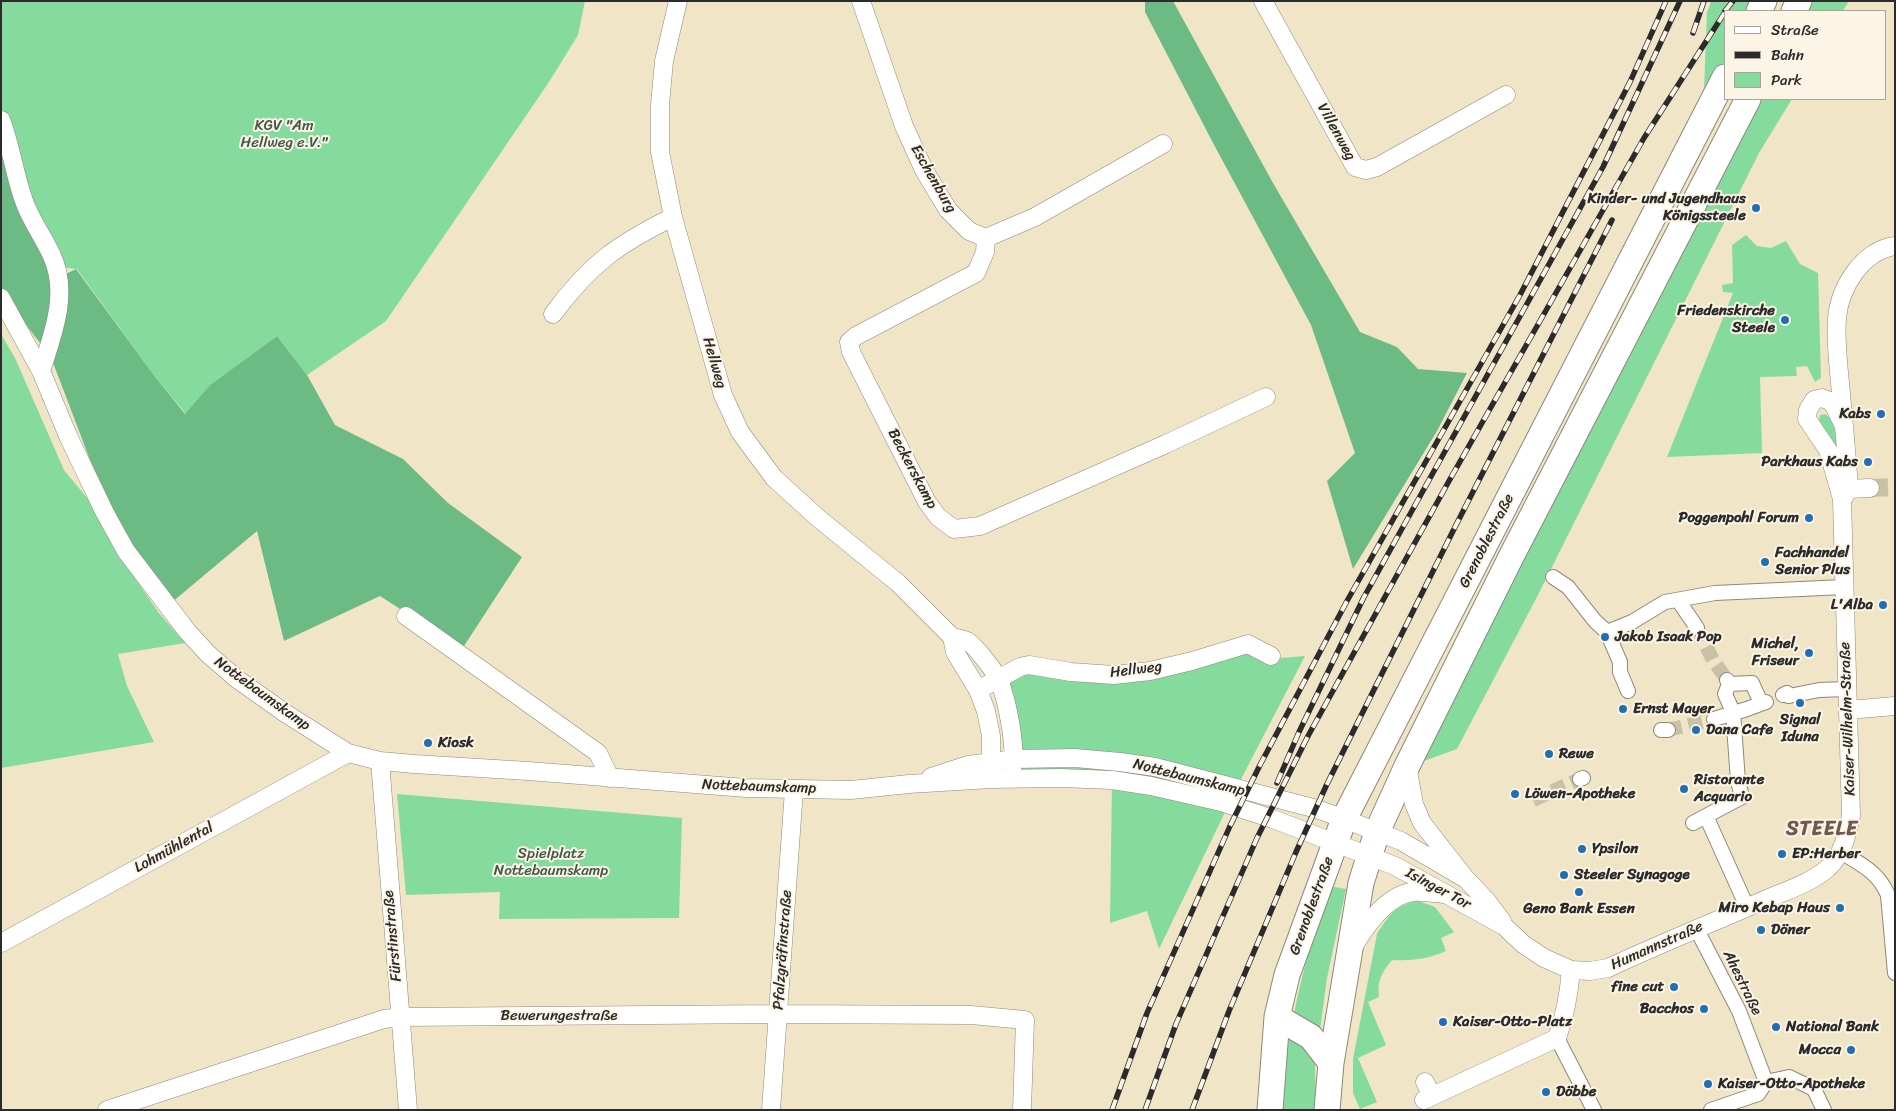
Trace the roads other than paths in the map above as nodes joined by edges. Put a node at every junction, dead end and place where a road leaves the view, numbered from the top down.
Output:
1 (678, 1) edge
2 (862, 1) edge
3 (1263, 1) edge
4 (1724, 79) edge
5 (1506, 95) dead end
6 (1747, 100) edge
7 (1, 120) edge
8 (1163, 144) dead end
9 (673, 217) junction
10 (986, 238) junction
11 (1891, 247) edge
12 (1, 298) edge
13 (553, 314) dead end
14 (41, 371) junction
15 (1266, 397) dead end
16 (1844, 426) junction
17 (1870, 488) tunnel mouth
18 (1845, 494) junction
19 (1553, 577) dead end
20 (1844, 587) junction
21 (1678, 600) junction
22 (406, 616) dead end
23 (1697, 628) tunnel mouth
24 (1607, 632) junction
25 (952, 637) junction
26 (1271, 656) dead end
27 (998, 679) junction
28 (1847, 689) junction
29 (978, 690) junction
30 (1628, 691) dead end
31 (1783, 695) dead end
32 (1895, 706) edge
33 (1848, 710) junction
34 (1733, 712) junction
35 (1714, 719) tunnel mouth
36 (348, 753) junction
37 (1015, 759) junction
38 (380, 761) junction
39 (1407, 766) junction
40 (991, 770) junction
41 (610, 778) junction
42 (1010, 778) junction
43 (794, 790) junction
44 (1706, 816) junction
45 (1344, 819) junction
46 (1693, 823) dead end
47 (1377, 832) junction
48 (1335, 842) junction
49 (1841, 852) junction
50 (1369, 856) junction
51 (1466, 879) junction
52 (1448, 894) junction
53 (1748, 907) junction
54 (1504, 926) junction
55 (1696, 928) junction
56 (1, 943) edge
57 (1349, 956) junction
58 (1571, 970) junction
59 (1895, 973) edge
60 (778, 1014) junction
61 (401, 1017) junction
62 (1277, 1017) junction
63 (1557, 1038) junction
64 (1331, 1063) junction
65 (1766, 1082) junction
66 (1427, 1093) dead end
67 (107, 1110) edge
68 (408, 1110) edge
69 (771, 1110) edge
70 (1022, 1110) edge
71 (1270, 1110) edge
72 (1327, 1110) edge
73 (1594, 1110) edge
74 (1711, 1110) edge
75 (1824, 1110) edge

1 - 9 street, Hellweg
2 - 10 street, Eschenburg
3 - 5 street, Villenweg
4 - 45 main road, Grenoblestraße
6 - 39 main road, Grenoblestraße
7 - 14 street
8 - 10 street
9 - 13 street
9 - 25 street, Hellweg
10 - 15 street, Beckerskamp
11 - 16 street, Kaiser-Wilhelm-Straße
12 - 14 street, Nottebaumskamp
14 - 36 street, Nottebaumskamp
16 - 18 street, Kaiser-Wilhelm-Straße
16 - 18 street, Kaiser-Wilhelm-Straße
17 - 18 street
18 - 20 street, Kaiser-Wilhelm-Straße
19 - 24 street
20 - 21 street
20 - 28 street, Kaiser-Wilhelm-Straße
21 - 23 street
21 - 24 street
22 - 41 street
24 - 30 street
25 - 27 street, Hellweg
25 - 29 street, Hellweg
26 - 27 street, Hellweg
27 - 29 street, Hellweg
27 - 37 street, Hellweg
28 - 31 street
28 - 33 street, Kaiser-Wilhelm-Straße
29 - 40 street, Hellweg
32 - 33 street
33 - 49 street, Kaiser-Wilhelm-Straße
34 - 34 street
34 - 35 street
34 - 44 street
36 - 38 street, Nottebaumskamp
36 - 56 street, Lohmühlental
37 - 40 street, Nottebaumskamp
37 - 42 street, Hellweg
37 - 45 street, Nottebaumskamp
38 - 41 street, Nottebaumskamp
38 - 61 street, Fürstinstraße
39 - 47 main road, Grenoblestraße
39 - 51 street, Isinger Tor
40 - 42 street, Nottebaumskamp
40 - 43 street, Nottebaumskamp
41 - 43 street, Nottebaumskamp
42 - 48 street, Nottebaumskamp
43 - 60 street, Pfalzgräfinstraße
44 - 46 street
44 - 53 street
45 - 47 street, Nottebaumskamp
45 - 48 main road, Grenoblestraße
47 - 50 main road, Grenoblestraße
47 - 51 street, Isinger Tor
48 - 50 street, Nottebaumskamp
48 - 62 main road, Grenoblestraße
49 - 53 street, Humannstraße
49 - 59 street
50 - 52 street, Isinger Tor
50 - 57 main road, Grenoblestraße
51 - 54 street, Isinger Tor
52 - 54 street, Isinger Tor
52 - 57 street, Grenoblestraße
53 - 55 street, Humannstraße
54 - 58 street, Isinger Tor
55 - 58 street, Humannstraße
55 - 65 street, Ahestraße
57 - 64 main road, Grenoblestraße
58 - 63 street
60 - 61 street, Bewerungestraße
60 - 69 street, Pfalzgräfinstraße
60 - 70 street, Bewerungestraße
61 - 67 street, Bewerungestraße
61 - 68 street, Fürstinstraße
62 - 64 main road
62 - 71 main road, Grenoblestraße
63 - 66 street
63 - 73 street
64 - 72 main road, Grenoblestraße
65 - 74 street
65 - 75 street

